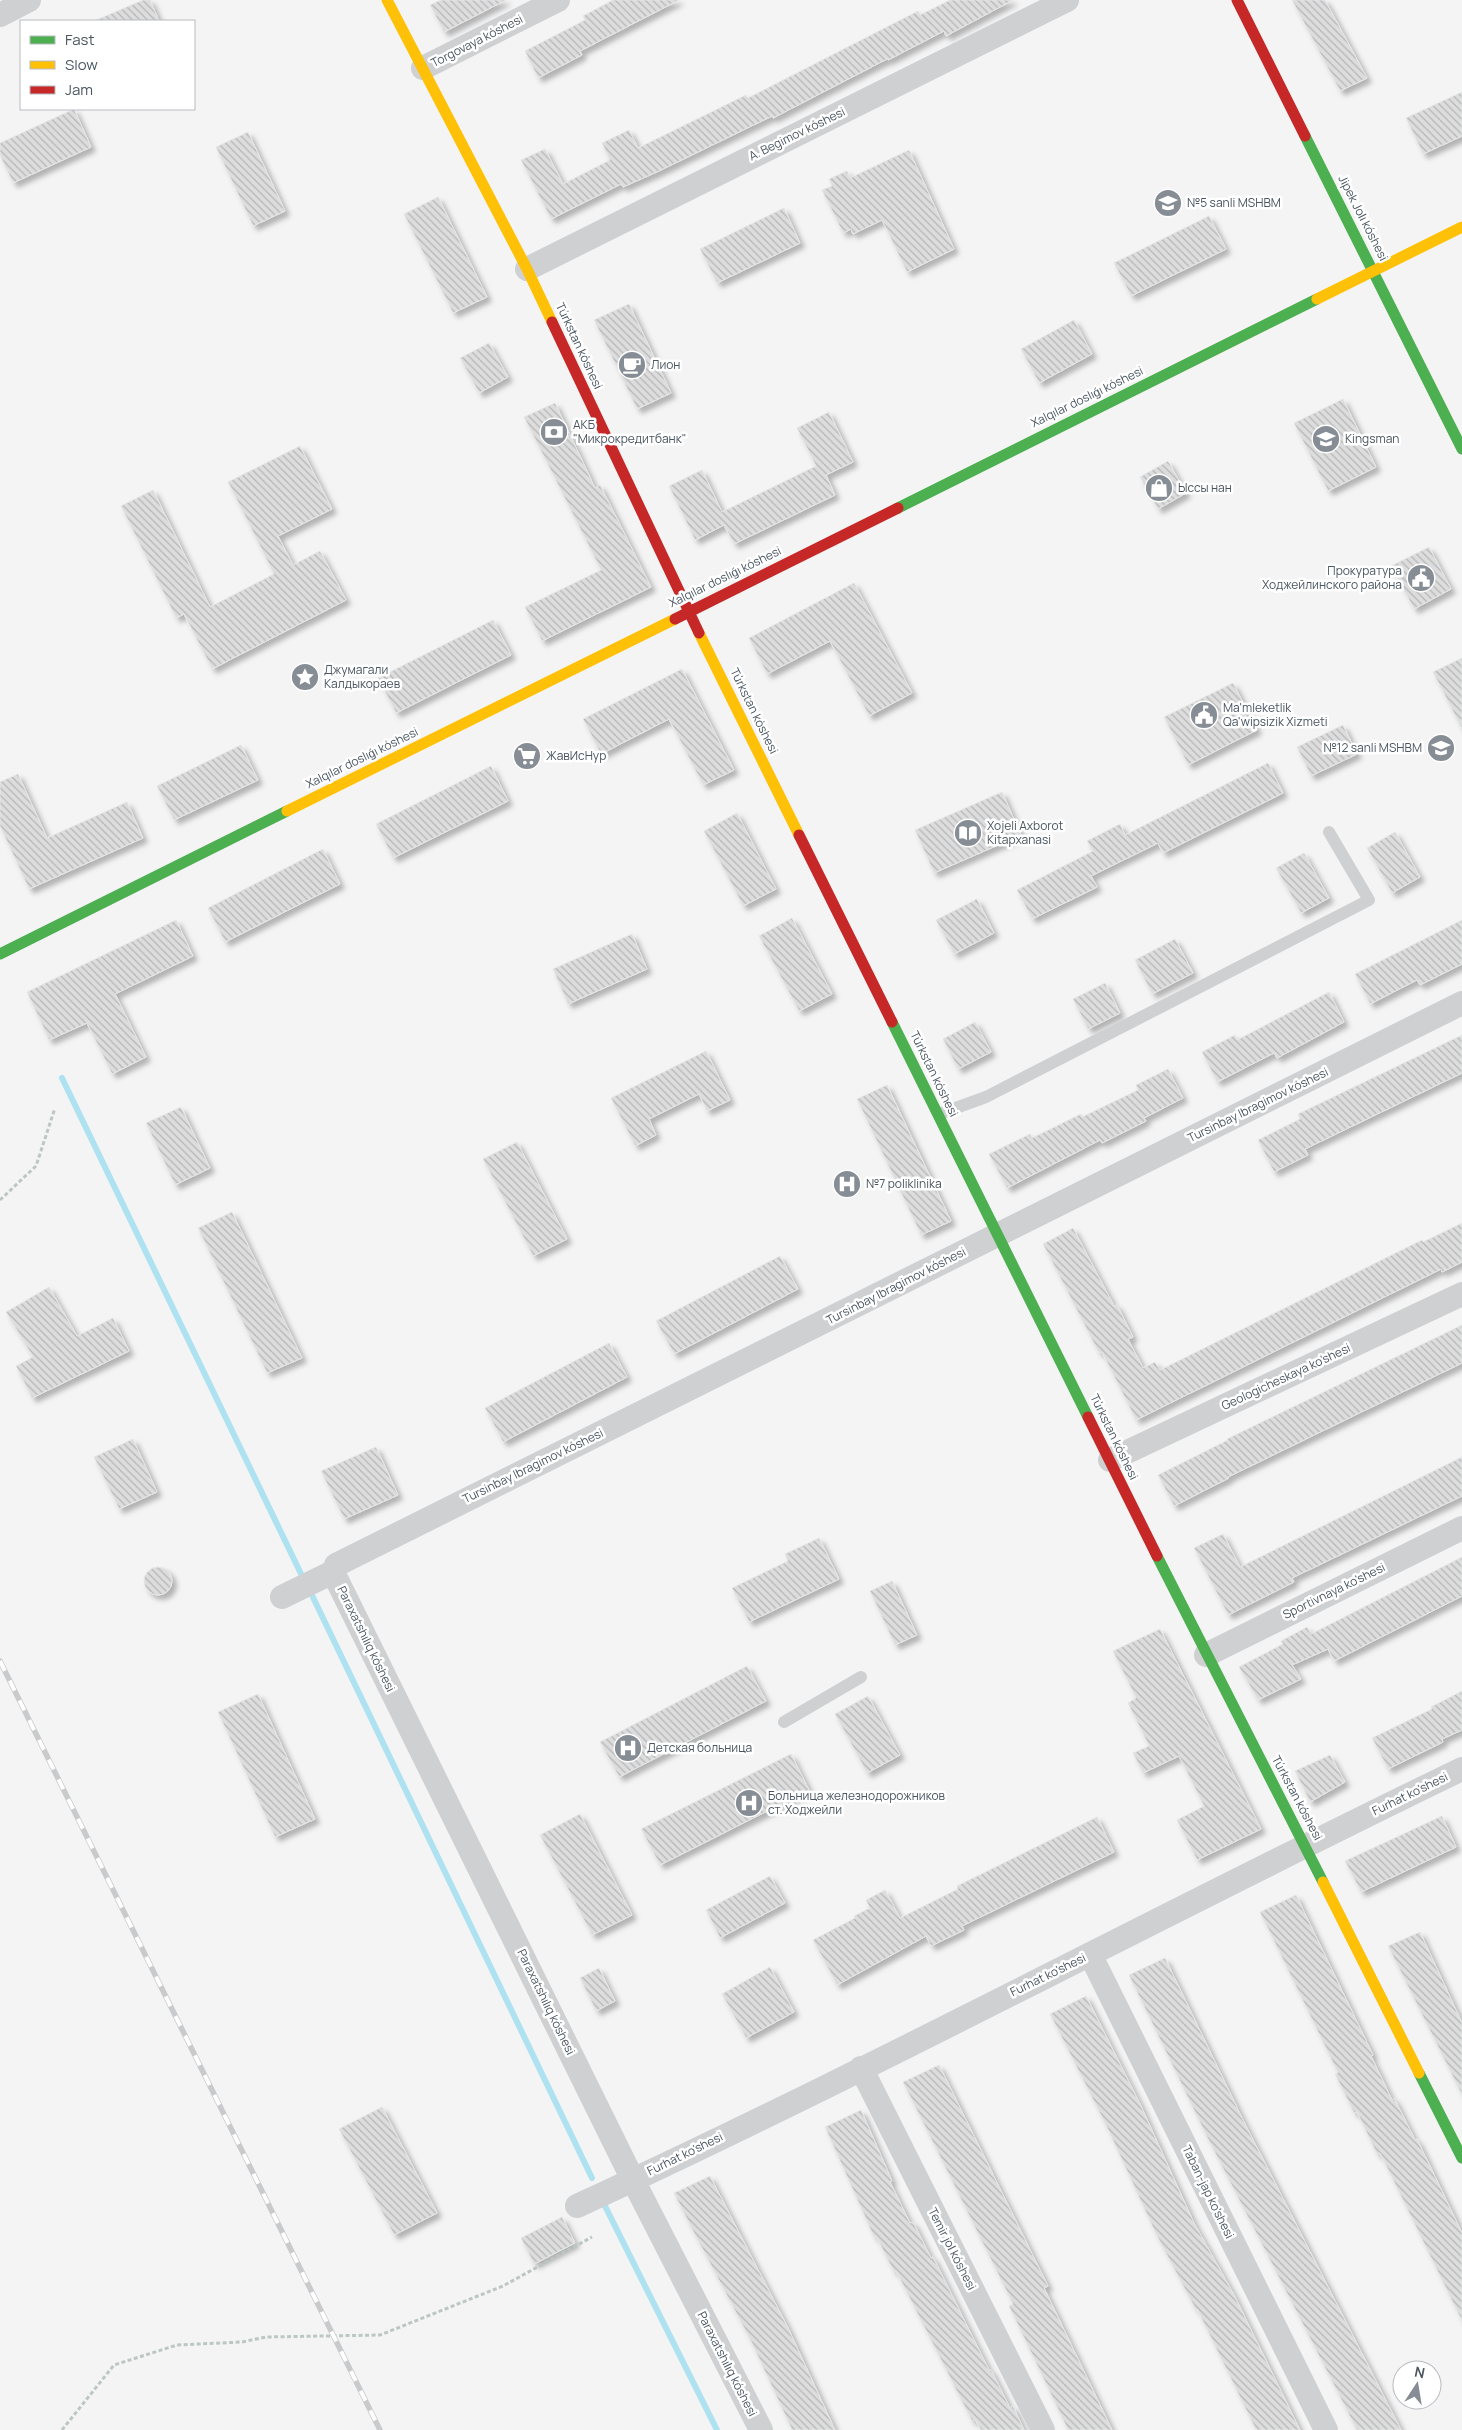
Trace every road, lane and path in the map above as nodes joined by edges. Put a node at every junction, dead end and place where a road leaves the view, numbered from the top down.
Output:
1 (29, 0) edge
2 (387, 0) edge
3 (558, 0) edge
4 (1068, 0) edge
5 (1237, 0) edge
6 (0, 14) edge
7 (423, 68) junction
8 (1462, 227) edge
9 (528, 269) junction
10 (1374, 270) junction
11 (1462, 450) edge
12 (688, 611) junction
13 (1329, 832) dead end
14 (0, 954) edge
15 (1462, 1003) edge
16 (56, 1108) dead end
17 (939, 1114) junction
18 (0, 1200) edge
19 (999, 1234) junction
20 (1462, 1294) edge
21 (1110, 1460) junction
22 (1462, 1528) edge
23 (333, 1572) junction
24 (282, 1597) dead end
25 (1206, 1655) junction
26 (861, 1676) dead end
27 (784, 1722) dead end
28 (1462, 1769) edge
29 (1306, 1845) junction
30 (1090, 1954) junction
31 (861, 2068) junction
32 (1462, 2158) edge
33 (633, 2180) junction
34 (577, 2206) dead end
35 (592, 2237) dead end
36 (62, 2430) edge
37 (761, 2430) edge
38 (1043, 2430) edge
39 (1326, 2430) edge

1 - 6 street
2 - 7 street, Túrkstan kóshesi
3 - 7 street, Torgovaya kóshesi
4 - 9 street, A. Begimov kóshesi
5 - 10 street, Jipek Jolı kóshesi
7 - 9 street, Túrkstan kóshesi
8 - 10 street, Xalqılar doslıǵı kóshesi
9 - 12 street, Túrkstan kóshesi
10 - 11 street, Jipek Jolı kóshesi
10 - 12 street, Xalqılar doslıǵı kóshesi
12 - 14 street, Xalqılar doslıǵı kóshesi
12 - 17 street, Túrkstan kóshesi
13 - 17 lane
15 - 19 street, Tursinbay Ibragimov kóshesi
16 - 18 path
17 - 19 street, Túrkstan kóshesi
19 - 21 street, Túrkstan kóshesi
19 - 23 street, Tursinbay Ibragimov kóshesi
20 - 21 street, Geologicheskaya ko'shesi
21 - 25 street, Túrkstan kóshesi
22 - 25 street, Sportivnaya ko'shesi
23 - 24 street, Tursinbay Ibragimov kóshesi
23 - 33 street, Paraxatshılıq kóshesi
25 - 29 street, Túrkstan kóshesi
26 - 27 lane
28 - 29 street, Furhat ko'shesi
29 - 30 street, Furhat ko'shesi
29 - 32 street, Túrkstan kóshesi
30 - 31 street, Furhat ko'shesi
30 - 39 street, Taban-jap ko'shesi
31 - 33 street, Furhat ko'shesi
31 - 38 street, Temir jol kóshesi
33 - 34 street, Furhat ko'shesi
33 - 37 street, Paraxatshılıq kóshesi
35 - 36 path

